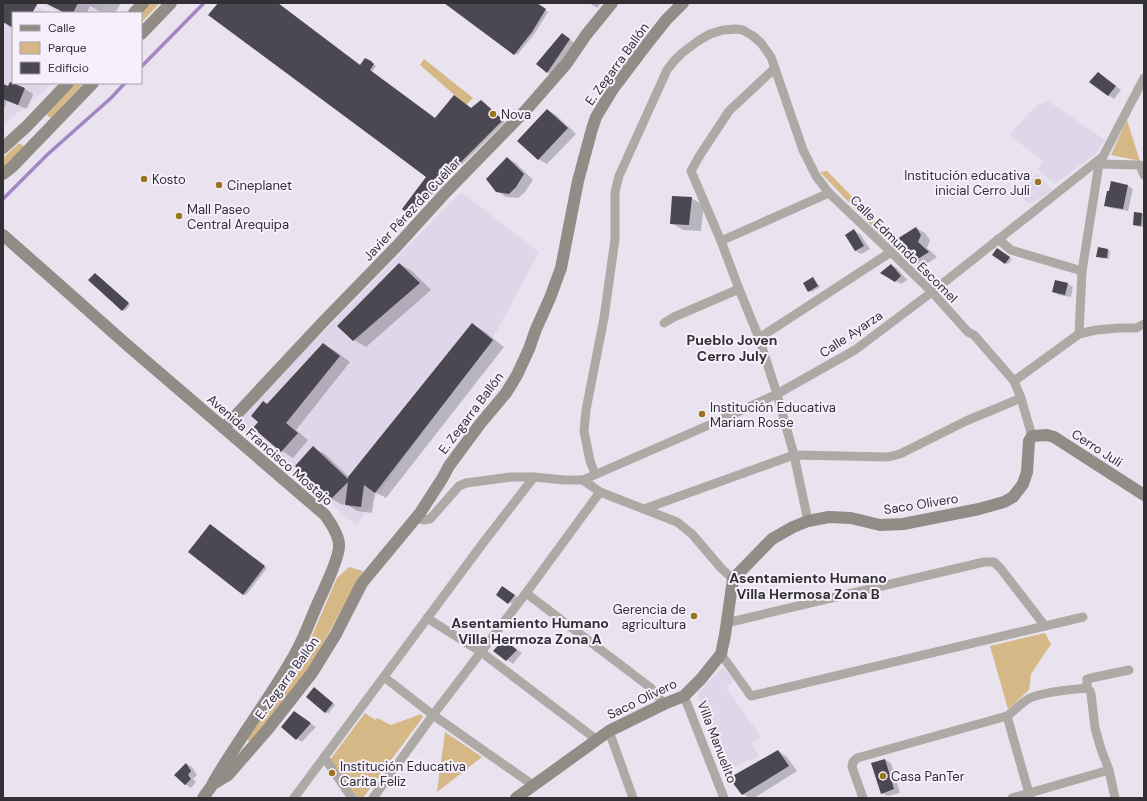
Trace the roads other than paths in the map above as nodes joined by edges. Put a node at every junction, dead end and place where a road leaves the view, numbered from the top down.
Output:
1 (143, 3) edge
2 (171, 3) edge
3 (612, 3) edge
4 (684, 3) edge
5 (135, 12) edge
6 (142, 33) edge
7 (775, 68) junction
8 (1144, 78) edge
9 (67, 84) edge
10 (92, 84) edge
11 (27, 126) junction
12 (40, 138) junction
13 (3, 148) edge
14 (1100, 161) junction
15 (3, 174) edge
16 (1144, 175) edge
17 (829, 193) junction
18 (3, 235) edge
19 (998, 239) junction
20 (721, 241) junction
21 (891, 252) junction
22 (1082, 271) junction
23 (739, 289) junction
24 (932, 292) junction
25 (664, 323) dead end
26 (1144, 324) edge
27 (1079, 334) junction
28 (759, 338) junction
29 (1014, 381) junction
30 (777, 394) junction
31 (1020, 398) junction
32 (224, 428) junction
33 (1032, 436) junction
34 (794, 456) junction
35 (595, 474) junction
36 (534, 477) junction
37 (583, 480) junction
38 (600, 492) junction
39 (1144, 495) edge
40 (644, 510) junction
41 (417, 516) junction
42 (808, 521) junction
43 (733, 579) junction
44 (526, 593) junction
45 (1083, 617) dead end
46 (427, 618) junction
47 (726, 623) junction
48 (1045, 626) junction
49 (481, 652) junction
50 (721, 654) junction
51 (1129, 670) dead end
52 (384, 677) junction
53 (1087, 688) junction
54 (684, 696) junction
55 (664, 704) junction
56 (433, 715) junction
57 (1007, 716) junction
58 (609, 731) junction
59 (597, 740) junction
60 (324, 757) junction
61 (1109, 770) junction
62 (213, 784) junction
63 (533, 785) junction
64 (1030, 795) edge
65 (203, 798) edge
66 (294, 798) edge
67 (352, 798) edge
68 (373, 798) edge
69 (516, 798) edge
70 (633, 798) edge
71 (724, 798) edge
72 (863, 798) edge
73 (1012, 798) edge
74 (1115, 798) edge

1 - 5 street
2 - 6 street
3 - 32 street, Javier Pérez de Cuéllar
4 - 41 street, E. Zegarra Ballón
7 - 17 street, Calle Edmundo Escomel
7 - 20 street
7 - 35 street, Calle Edmundo Escomel
8 - 14 street
9 - 11 street
10 - 12 street
11 - 12 street
11 - 13 street
12 - 15 street
14 - 16 street
14 - 19 street, Calle Ayarza
14 - 22 street
17 - 20 street
17 - 21 street, Calle Edmundo Escomel
18 - 32 street, Avenida Francisco Mostajo
19 - 22 street
19 - 24 street, Calle Ayarza
20 - 23 street
21 - 24 street, Calle Edmundo Escomel
21 - 28 street
22 - 27 street
23 - 25 street
23 - 28 street
24 - 29 street, Calle Edmundo Escomel
24 - 30 street, Calle Ayarza
26 - 27 street
27 - 29 street
28 - 30 street
29 - 31 street, Calle Edmundo Escomel
30 - 34 street
30 - 35 street, Calle Ayarza
31 - 33 street, Calle Edmundo Escomel
31 - 34 street
32 - 62 street, Avenida Francisco Mostajo
33 - 39 street, Cerro Juli
33 - 42 street, Saco Olivero
34 - 40 street
34 - 42 street
35 - 37 street, Calle Ayarza
36 - 37 street
36 - 41 street
36 - 46 street
37 - 38 street
38 - 40 street
38 - 44 street
40 - 43 street
41 - 62 street, E. Zegarra Ballón
42 - 43 street, Saco Olivero
43 - 47 street, Saco Olivero
44 - 49 street
44 - 55 street
45 - 48 street
46 - 49 street
46 - 52 street
47 - 48 street
47 - 50 street, Saco Olivero
48 - 50 street
49 - 56 street
49 - 59 street
50 - 54 street, Saco Olivero
51 - 53 street
52 - 56 street
52 - 60 street
53 - 57 street
53 - 61 street
54 - 55 street, Saco Olivero
54 - 71 street, Villa Manuelito
55 - 58 street, Saco Olivero
56 - 63 street
56 - 68 street
57 - 64 street
57 - 72 street
58 - 59 street, Saco Olivero
58 - 70 street
59 - 63 street, Saco Olivero
60 - 66 street
60 - 67 street
61 - 64 street
61 - 74 street
62 - 65 street, E. Zegarra Ballón
63 - 69 street, Saco Olivero
64 - 73 street

